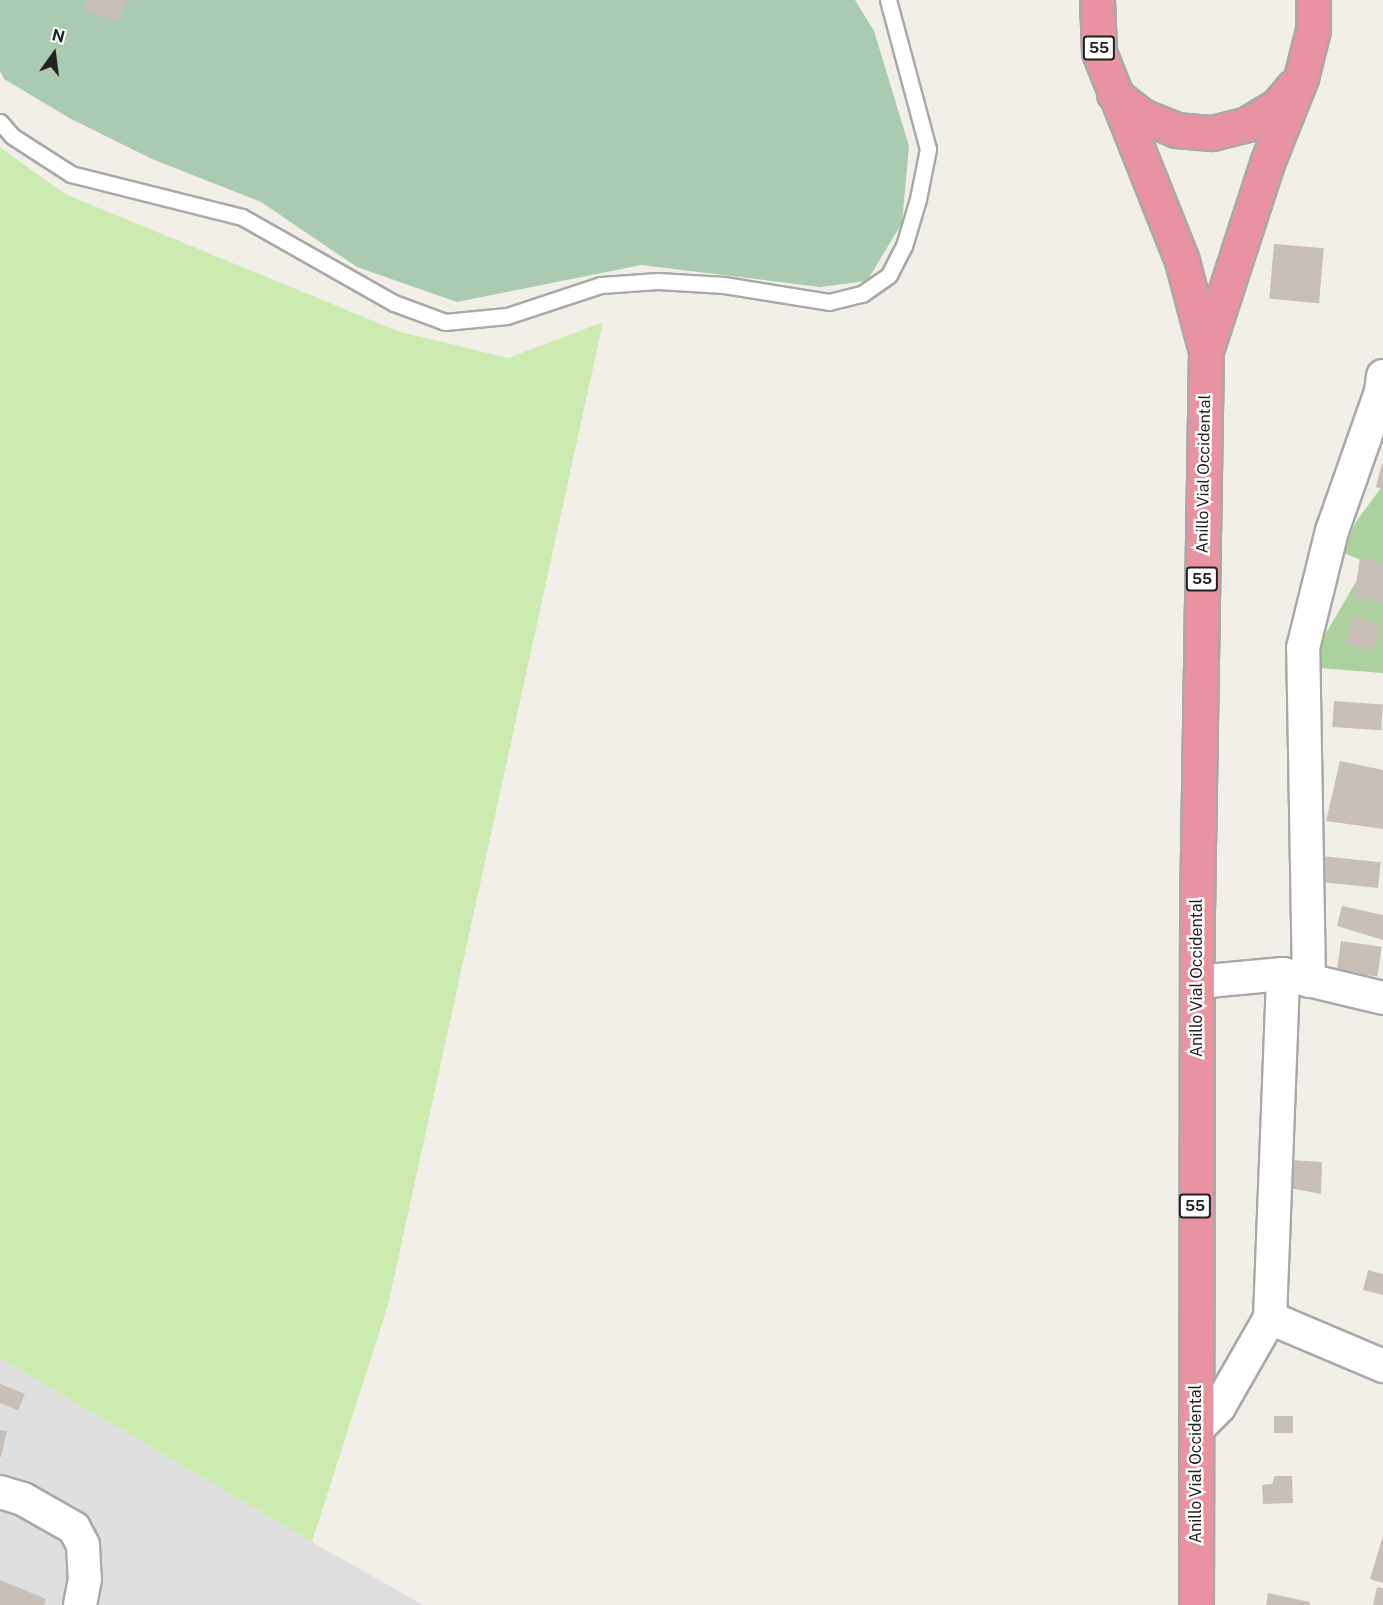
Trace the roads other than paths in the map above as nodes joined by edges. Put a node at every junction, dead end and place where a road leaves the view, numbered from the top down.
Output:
1 (888, 0) edge
2 (1097, 0) edge
3 (1313, 0) edge
4 (1301, 78) junction
5 (1114, 94) junction
6 (0, 122) edge
7 (1206, 351) junction
8 (1382, 387) edge
9 (1296, 977) junction
10 (1197, 982) junction
11 (1383, 998) edge
12 (1270, 1318) junction
13 (1383, 1366) edge
14 (1197, 1429) junction
15 (0, 1492) edge
16 (80, 1605) edge
17 (1196, 1605) edge

1 - 6 lane
2 - 5 highway, Anillo Vial Occidental / 55
3 - 4 highway, Anillo Vial Occidental / 55
4 - 5 highway
4 - 7 highway, Anillo Vial Occidental / 55
5 - 7 highway, Anillo Vial Occidental / 55
7 - 10 highway, Anillo Vial Occidental / 55
8 - 9 street
9 - 10 street
9 - 11 street
9 - 12 street
10 - 14 highway, Anillo Vial Occidental / 55
12 - 13 street
12 - 14 street
14 - 17 highway, Anillo Vial Occidental / 55
15 - 16 street

